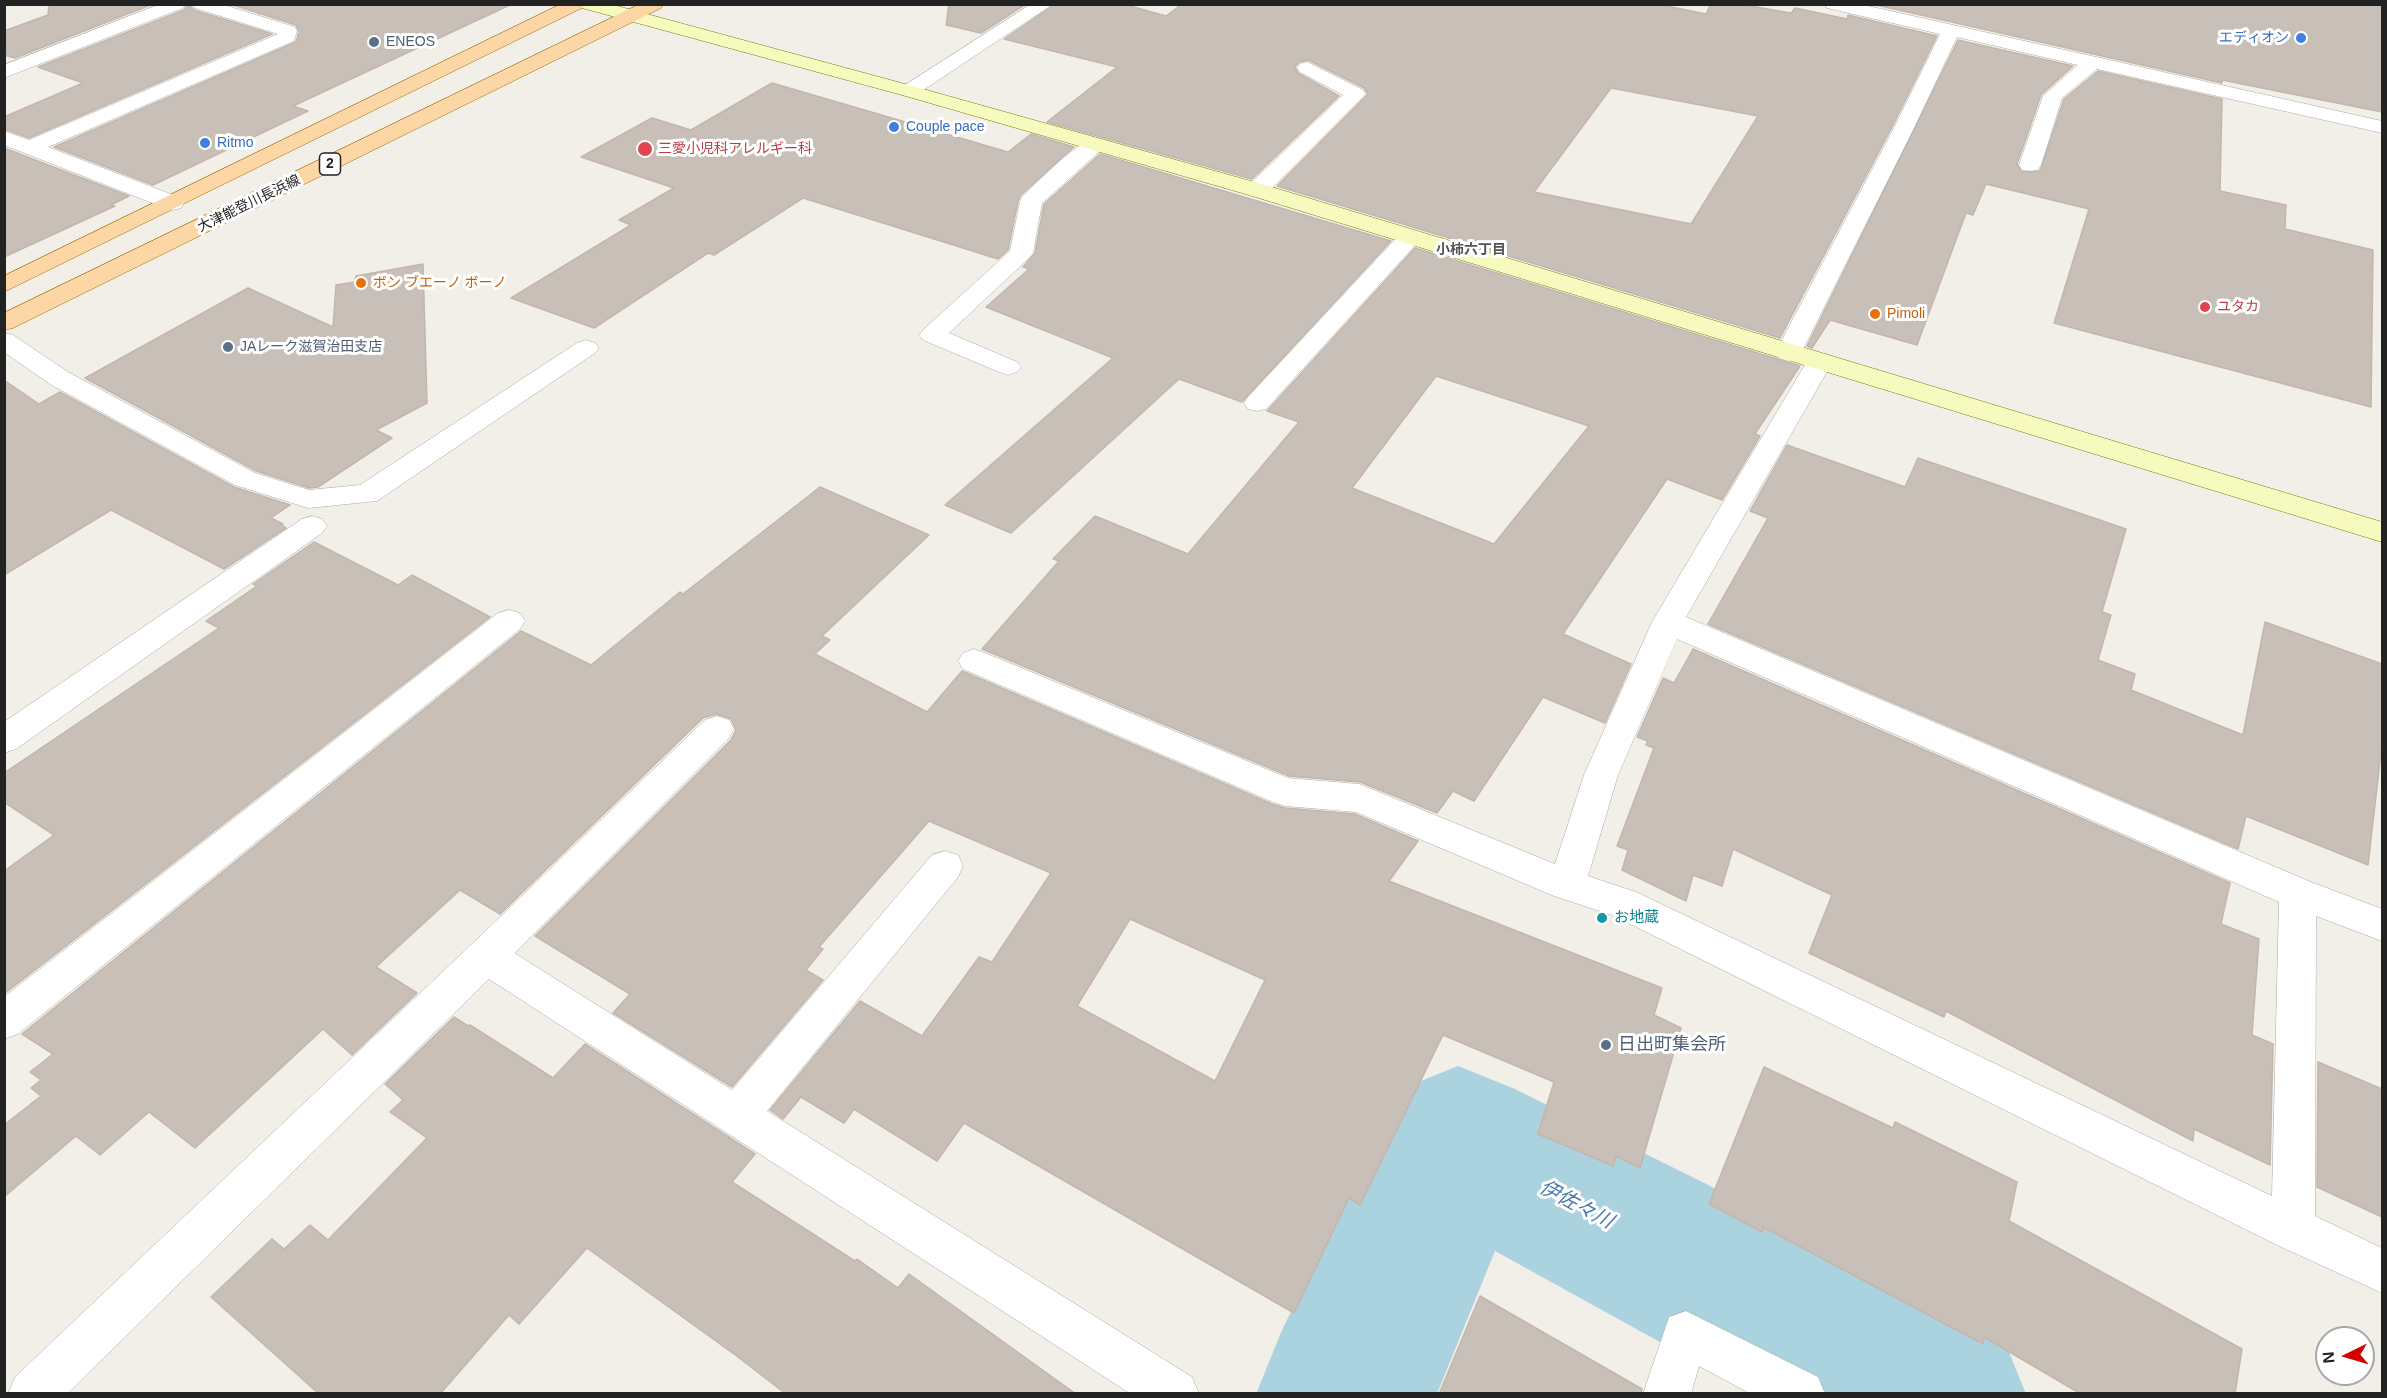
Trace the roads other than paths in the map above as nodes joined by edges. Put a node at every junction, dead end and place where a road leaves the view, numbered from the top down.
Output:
1 (177, 4) edge
2 (201, 4) edge
3 (576, 4) edge
4 (588, 4) edge
5 (655, 4) edge
6 (1044, 4) edge
7 (1833, 4) edge
8 (1867, 8) edge
9 (634, 17) junction
10 (1951, 30) junction
11 (2092, 63) junction
12 (1307, 68) dead end
13 (4, 72) edge
14 (909, 91) junction
15 (2382, 128) edge
16 (4, 137) edge
17 (1098, 144) junction
18 (30, 147) junction
19 (2030, 165) dead end
20 (1257, 190) junction
21 (173, 203) junction
22 (1410, 237) junction
23 (4, 285) edge
24 (4, 323) edge
25 (4, 340) edge
26 (586, 348) dead end
27 (1803, 358) junction
28 (1008, 367) dead end
29 (1257, 403) dead end
30 (312, 526) dead end
31 (2382, 532) edge
32 (509, 621) dead end
33 (1668, 622) junction
34 (974, 661) dead end
35 (717, 729) dead end
36 (4, 740) edge
37 (945, 866) dead end
38 (1567, 885) junction
39 (2298, 893) junction
40 (2382, 925) edge
41 (486, 956) junction
42 (4, 1021) edge
43 (737, 1116) junction
44 (2293, 1228) junction
45 (2382, 1270) edge
46 (32, 1394) edge
47 (1175, 1394) edge
48 (1667, 1394) edge
49 (1801, 1394) edge

1 - 13 street
2 - 18 street
3 - 21 main road, 2
4 - 9 street
5 - 9 main road, 大津能登川長浜線 / 2
6 - 14 street
7 - 8 street
8 - 10 street
9 - 14 street
9 - 24 main road, 大津能登川長浜線 / 2
10 - 11 street
10 - 27 street
11 - 15 street
11 - 19 street
12 - 20 street
14 - 17 street
16 - 18 street
17 - 20 street
17 - 28 street
18 - 21 street
20 - 22 street
21 - 23 main road, 2
22 - 27 street
22 - 29 street
25 - 26 street
27 - 31 street
27 - 33 street
30 - 36 street
32 - 42 street
33 - 38 street
33 - 39 street
34 - 38 street
35 - 41 street
37 - 43 street
38 - 44 street
39 - 40 street
39 - 44 street
41 - 43 street
41 - 46 street
43 - 47 street
44 - 45 street
48 - 49 street

